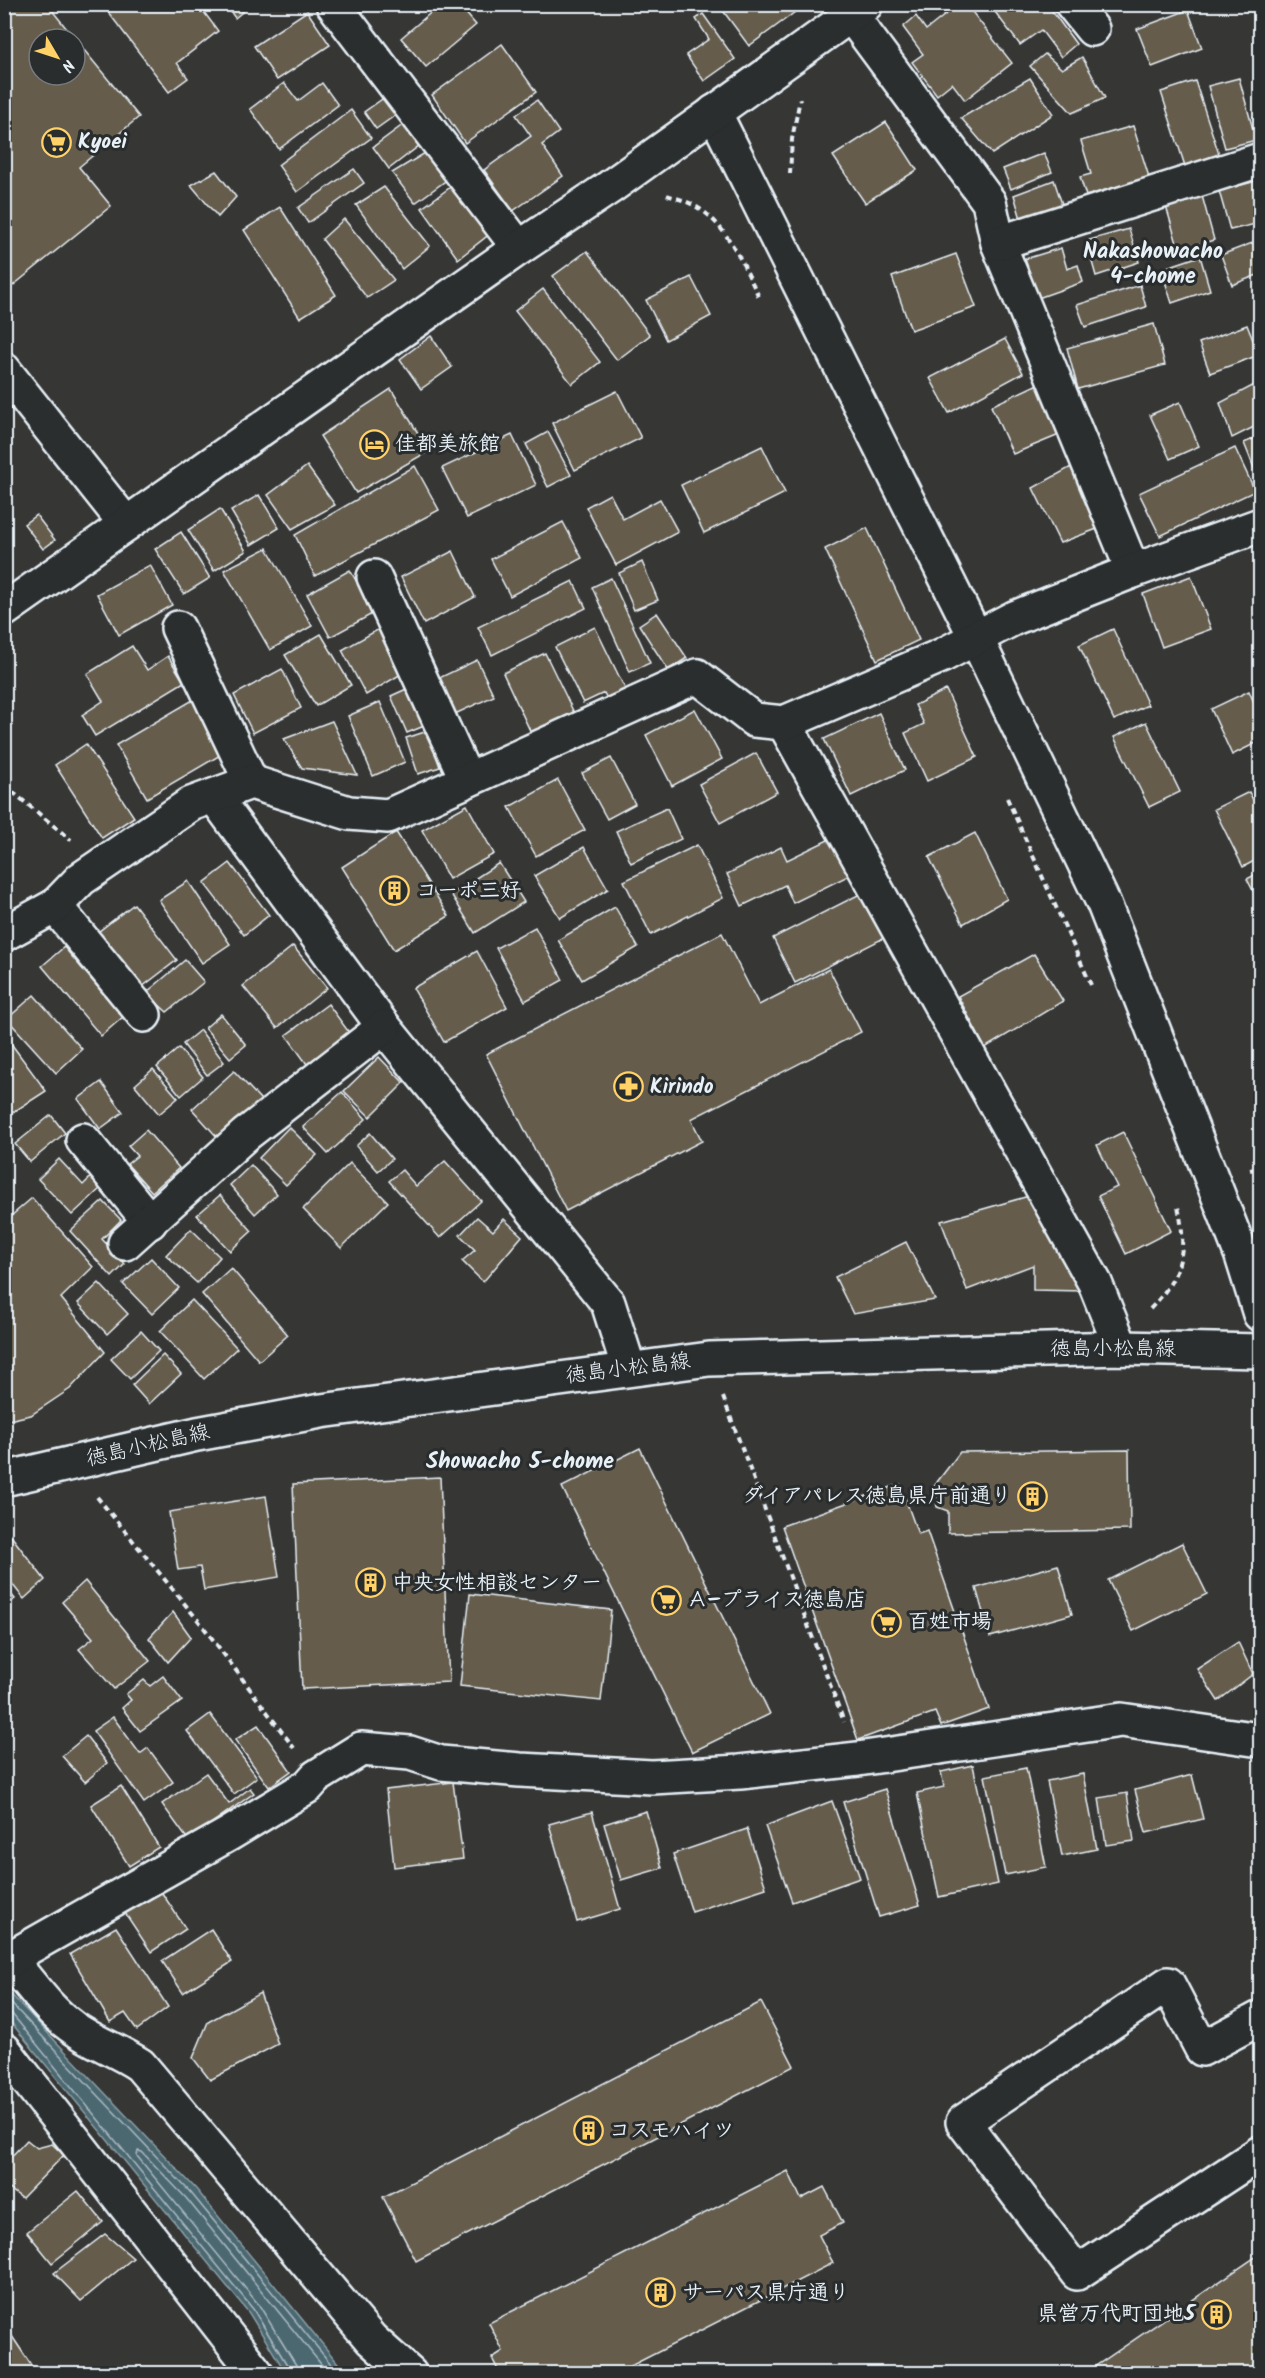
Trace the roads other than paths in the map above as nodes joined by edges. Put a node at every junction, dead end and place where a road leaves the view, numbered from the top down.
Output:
1 (333, 4) edge
2 (1072, 4) edge
3 (858, 10) edge
4 (1092, 29) dead end
5 (714, 112) junction
6 (1260, 160) edge
7 (998, 243) junction
8 (519, 248) junction
9 (4, 370) edge
10 (126, 524) junction
11 (1260, 525) edge
12 (1132, 571) junction
13 (374, 577) dead end
14 (4, 610) edge
15 (178, 628) dead end
16 (976, 638) junction
17 (784, 723) junction
18 (467, 780) junction
19 (251, 782) junction
20 (214, 796) junction
21 (55, 906) junction
22 (4, 934) edge
23 (144, 1015) dead end
24 (384, 1027) junction
25 (83, 1140) dead end
26 (150, 1222) junction
27 (125, 1243) dead end
28 (1260, 1314) edge
29 (1121, 1347) junction
30 (1260, 1351) edge
31 (629, 1369) junction
32 (4, 1479) edge
33 (1260, 1740) edge
34 (7, 1960) edge
35 (1260, 2018) edge
36 (4, 2050) edge
37 (1260, 2153) edge
38 (257, 2373) edge
39 (410, 2373) edge

1 - 8 street
2 - 4 street
3 - 5 street
3 - 7 street
5 - 8 street
5 - 16 street
6 - 7 street
7 - 12 street
8 - 10 street
9 - 10 street
10 - 14 street
11 - 12 street
12 - 16 street
13 - 18 street
15 - 19 street
16 - 17 street
16 - 28 street
17 - 18 street
17 - 29 street
18 - 19 street
19 - 20 street
20 - 21 street
20 - 24 street
21 - 22 street
21 - 23 street
24 - 26 street
24 - 31 street
25 - 26 street
26 - 27 street
29 - 30 street, 徳島小松島線
29 - 31 street, 徳島小松島線
31 - 32 street, 徳島小松島線
33 - 34 street
34 - 39 street
35 - 37 street
36 - 38 street

